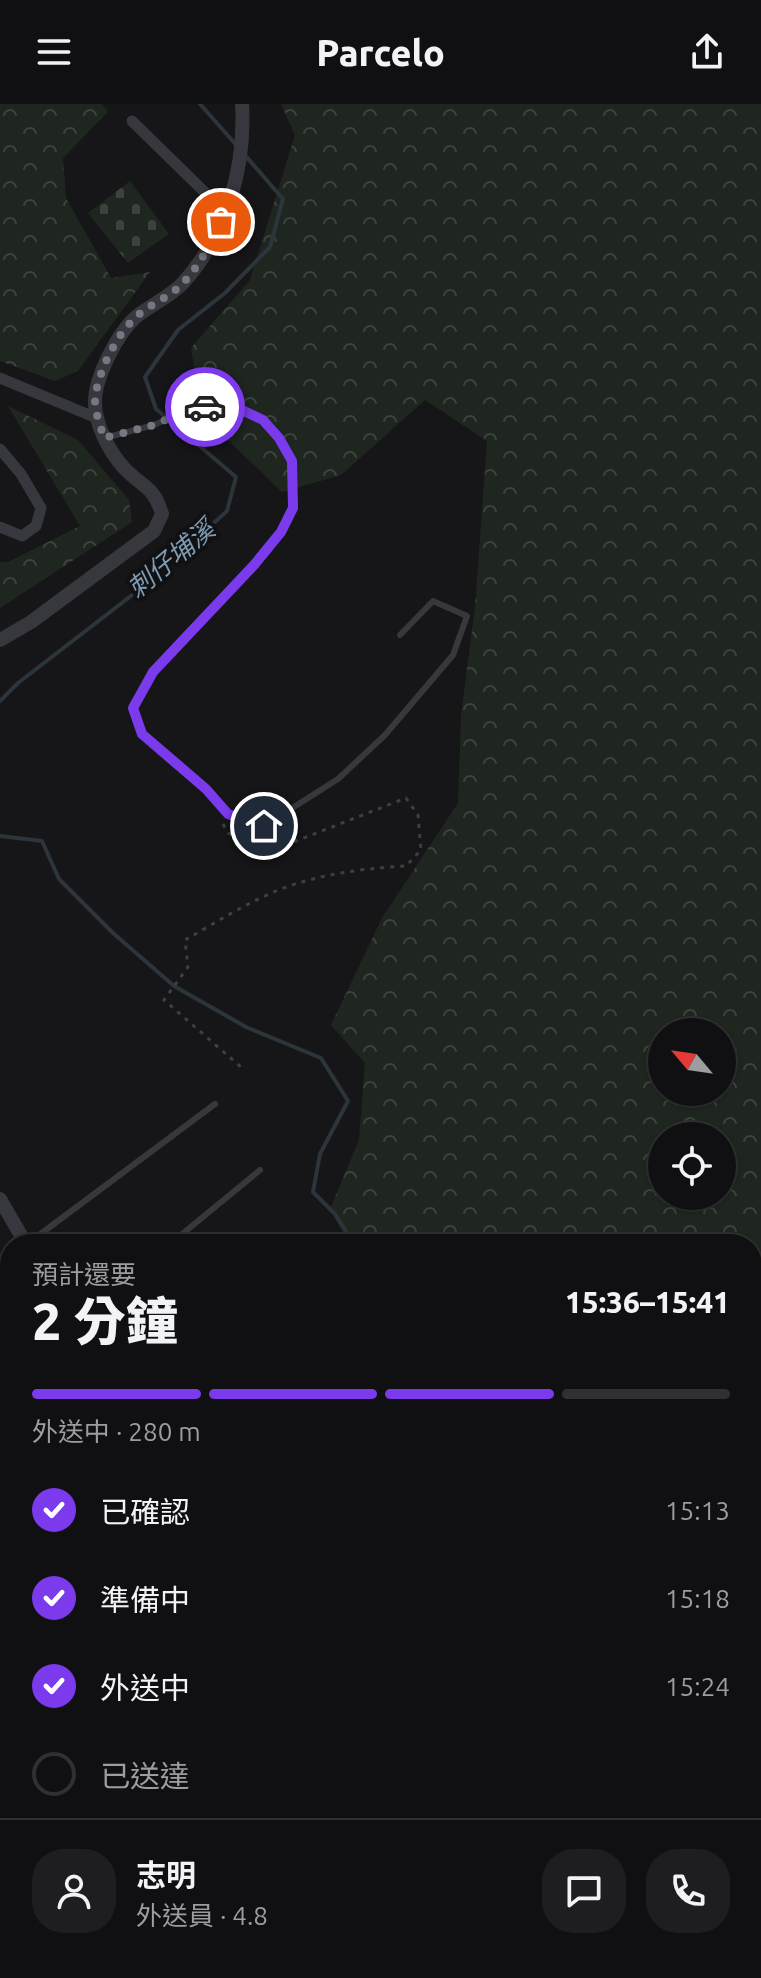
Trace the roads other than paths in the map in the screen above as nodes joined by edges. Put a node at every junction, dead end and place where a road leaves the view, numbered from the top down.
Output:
1 (242, 104) edge
2 (132, 121) dead end
3 (225, 212) junction
4 (0, 378) edge
5 (99, 419) junction
6 (104, 438) junction
7 (0, 449) edge
8 (0, 527) edge
9 (400, 635) dead end
10 (0, 640) edge
11 (215, 1104) dead end
12 (260, 1170) dead end
13 (0, 1199) edge
14 (20, 1234) edge
15 (40, 1234) edge
16 (182, 1234) edge

1 - 3 street
2 - 3 street
3 - 5 street
4 - 5 street
5 - 6 street
6 - 9 lane
6 - 10 street
7 - 8 street
11 - 15 lane
12 - 16 lane
13 - 14 street

